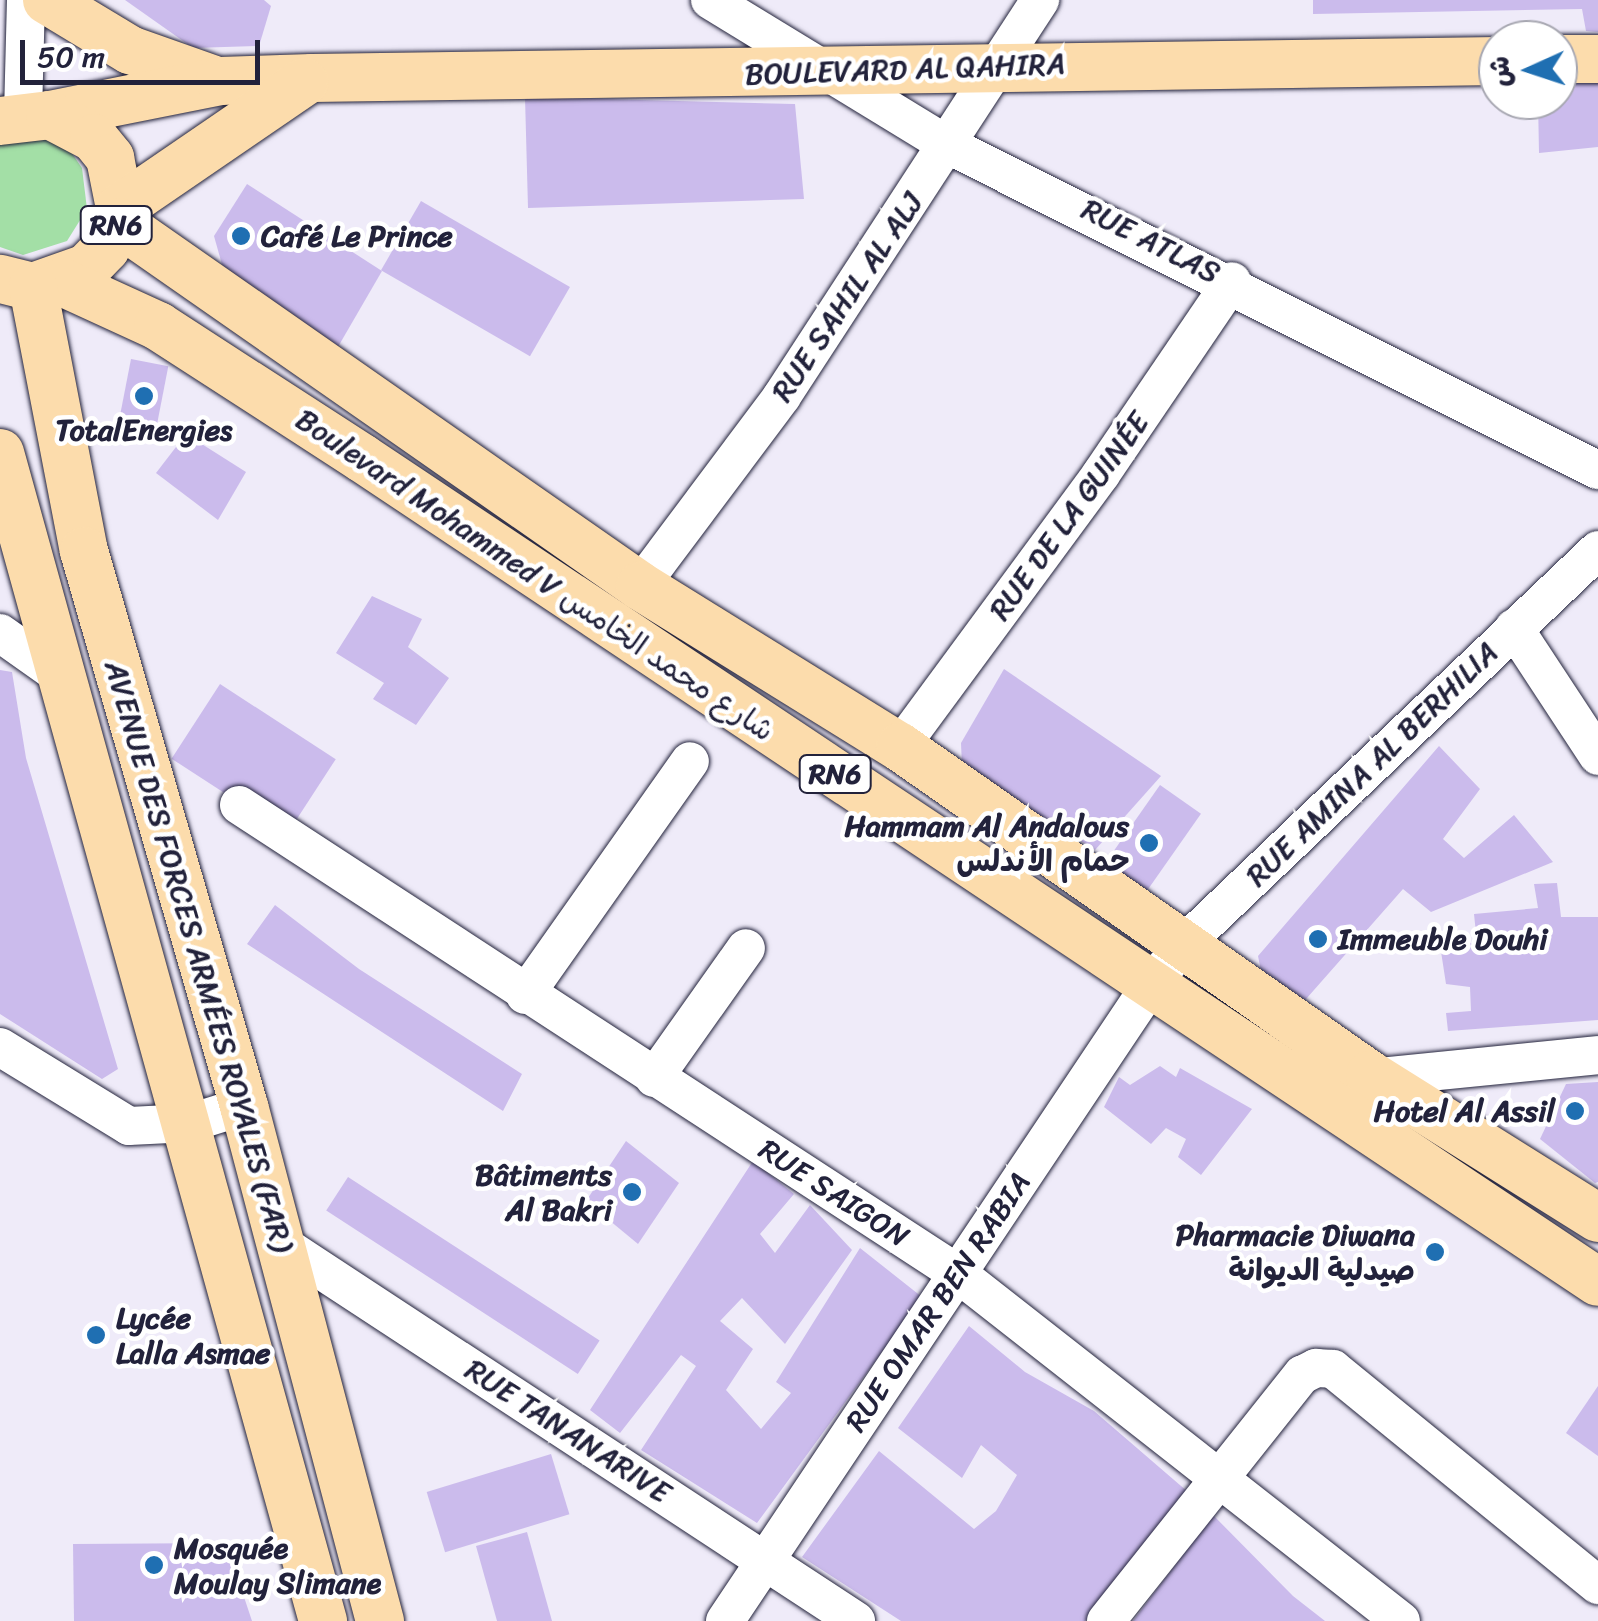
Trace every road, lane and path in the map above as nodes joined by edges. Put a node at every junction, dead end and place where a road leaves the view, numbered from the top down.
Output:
1 (26, 0) edge
2 (47, 0) edge
3 (710, 0) edge
4 (1040, 0) edge
5 (1478, 60) edge
6 (995, 66) junction
7 (822, 72) junction
8 (312, 78) junction
9 (220, 82) junction
10 (24, 117) edge
11 (948, 145) junction
12 (119, 215) junction
13 (1232, 282) junction
14 (32, 283) edge
15 (0, 453) edge
16 (1598, 470) edge
17 (1598, 550) edge
18 (640, 586) junction
19 (1514, 628) junction
20 (0, 632) edge
21 (58, 674) junction
22 (900, 748) junction
23 (1598, 756) edge
24 (690, 761) dead end
25 (239, 805) dead end
26 (1186, 944) junction
27 (746, 948) dead end
28 (1152, 983) junction
29 (525, 995) junction
30 (0, 1046) edge
31 (1598, 1055) edge
32 (1370, 1075) junction
33 (654, 1078) junction
34 (1313, 1093) junction
35 (244, 1106) junction
36 (190, 1123) junction
37 (1598, 1218) edge
38 (280, 1242) junction
39 (958, 1272) junction
40 (1598, 1282) edge
41 (1220, 1479) junction
42 (766, 1561) junction
43 (1598, 1585) edge
44 (323, 1621) edge
45 (380, 1621) edge
46 (724, 1621) edge
47 (856, 1621) edge
48 (1106, 1621) edge
49 (1402, 1621) edge

1 - 10 street
2 - 9 main road
3 - 7 street, RUE ATLAS
4 - 6 street, RUE SAHIL AL ALJ
5 - 6 main road, BOULEVARD AL QAHIRA
6 - 7 main road, BOULEVARD AL QAHIRA
6 - 11 street, RUE SAHIL AL ALJ
7 - 8 main road, BOULEVARD AL QAHIRA
7 - 11 street, RUE ATLAS
8 - 9 main road, BOULEVARD AL QAHIRA
8 - 12 main road
9 - 10 main road, BOULEVARD AL QAHIRA
10 - 12 main road, RN6
11 - 13 street, RUE ATLAS
11 - 18 street, RUE SAHIL AL ALJ
12 - 14 main road, RN6
12 - 18 main road, Boulevard Mohammed V شارع محمد الخامس / RN6
13 - 16 street, RUE ATLAS
13 - 22 street, RUE DE LA GUINÉE
14 - 28 main road, Boulevard Mohammed V شارع محمد الخامس / RN6
14 - 35 main road, AVENUE DES FORCES ARMÉES ROYALES (FAR)
15 - 21 main road, AVENUE DES FORCES ARMÉES ROYALES (FAR)
17 - 19 street, RUE AMINA AL BERHILIA
18 - 22 main road, Boulevard Mohammed V شارع محمد الخامس / RN6
19 - 23 street
19 - 26 street, RUE AMINA AL BERHILIA
20 - 21 street
21 - 36 main road, AVENUE DES FORCES ARMÉES ROYALES (FAR)
22 - 26 main road, Boulevard Mohammed V شارع محمد الخامس / RN6
24 - 29 street
25 - 29 street, RUE SAIGON
26 - 28 street, RUE AMINA AL BERHILIA
26 - 32 main road, Boulevard Mohammed V شارع محمد الخامس / RN6
27 - 33 street
28 - 34 main road, Boulevard Mohammed V شارع محمد الخامس / RN6
28 - 39 street, RUE OMAR BEN RABIA
29 - 33 street, RUE SAIGON
30 - 36 street
31 - 32 street
32 - 34 street
32 - 37 main road, Boulevard Mohammed V شارع محمد الخامس / RN6
33 - 39 street, RUE SAIGON
34 - 40 main road, Boulevard Mohammed V شارع محمد الخامس / RN6
35 - 36 street
35 - 38 main road, AVENUE DES FORCES ARMÉES ROYALES (FAR)
36 - 44 main road, AVENUE DES FORCES ARMÉES ROYALES (FAR)
38 - 42 street, RUE TANANARIVE
38 - 45 main road, AVENUE DES FORCES ARMÉES ROYALES (FAR)
39 - 41 street, RUE SAIGON
39 - 42 street, RUE OMAR BEN RABIA
41 - 43 street
41 - 48 street
41 - 49 street, RUE SAIGON
42 - 46 street, RUE OMAR BEN RABIA
42 - 47 street, RUE TANANARIVE

